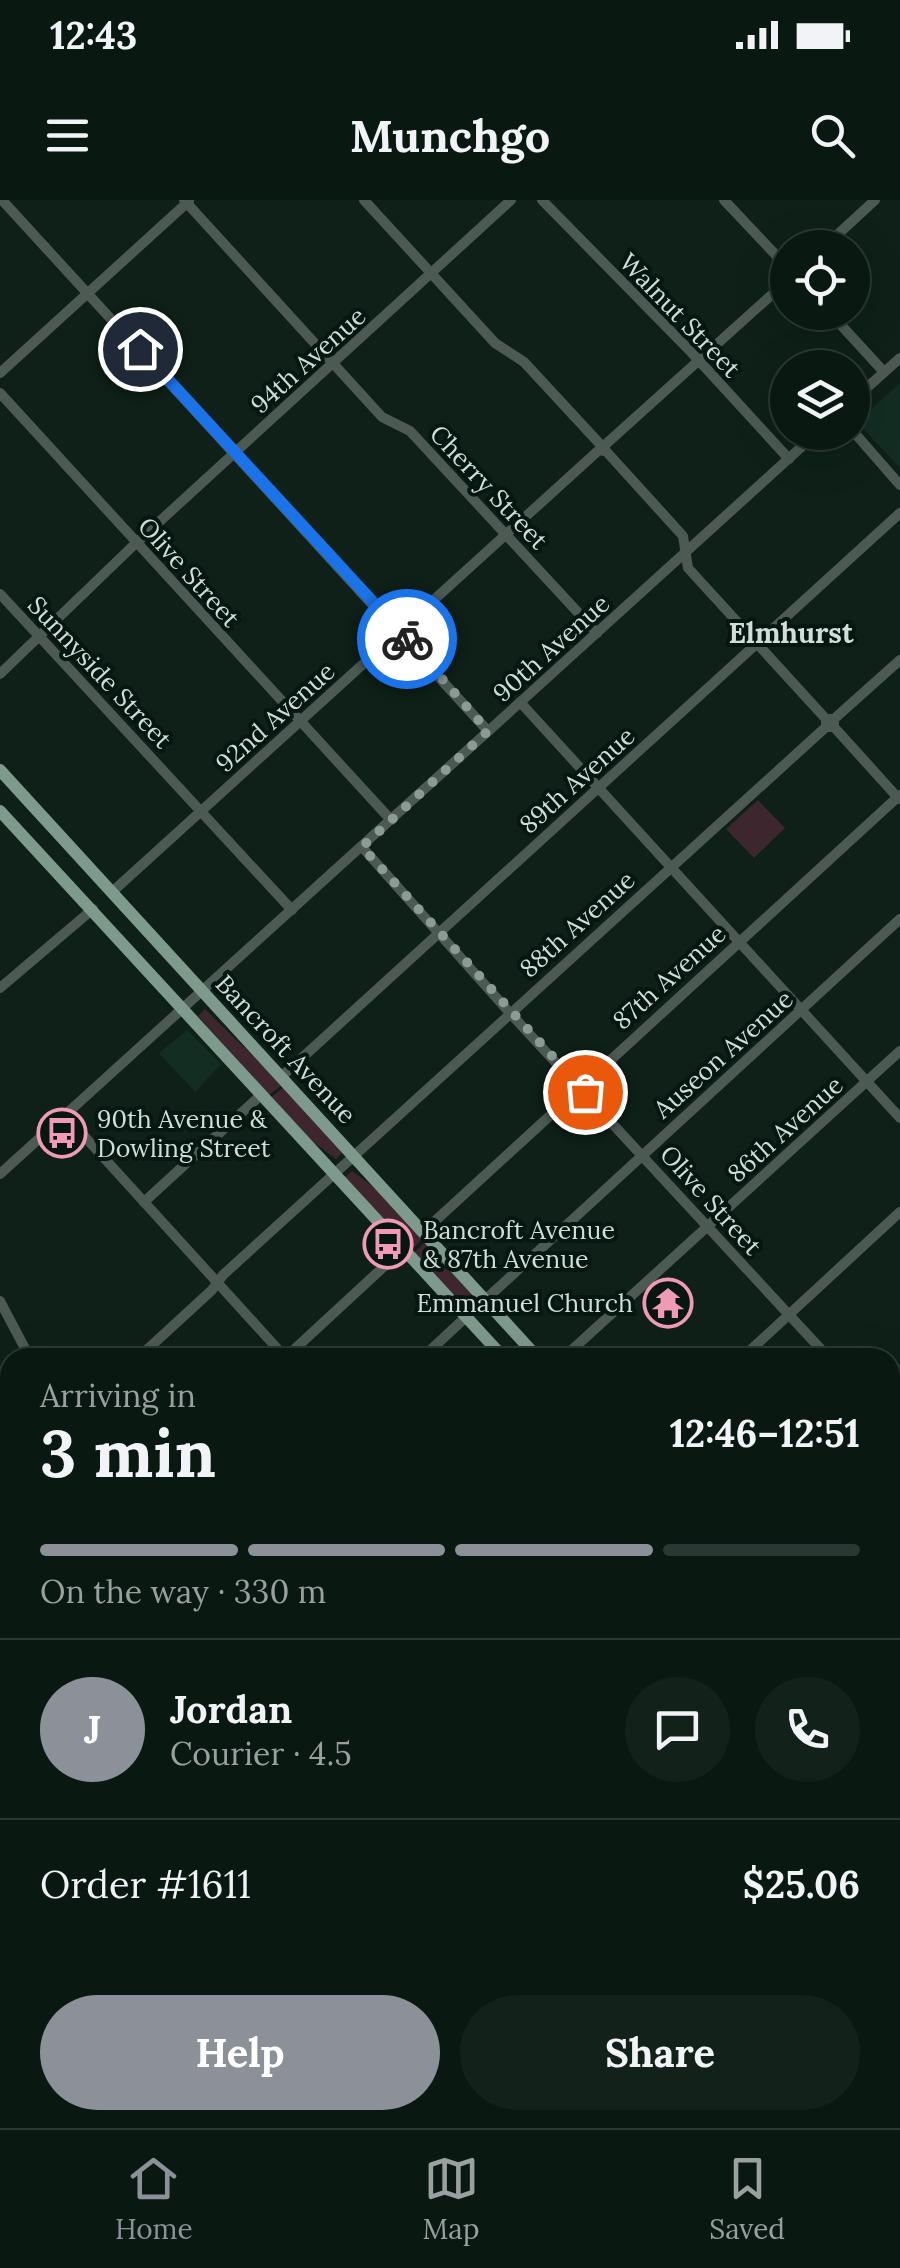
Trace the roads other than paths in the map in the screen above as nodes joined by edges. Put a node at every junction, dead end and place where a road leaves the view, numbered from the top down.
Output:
1 (2, 200) edge
2 (364, 200) edge
3 (511, 200) edge
4 (542, 200) edge
5 (724, 200) edge
6 (875, 200) edge
7 (187, 201) edge
8 (842, 230) edge
9 (770, 249) edge
10 (433, 274) junction
11 (88, 293) junction
12 (770, 296) edge
13 (846, 330) edge
14 (900, 358) edge
15 (698, 360) junction
16 (332, 365) junction
17 (884, 372) junction
18 (0, 374) edge
19 (870, 385) edge
20 (0, 393) edge
21 (602, 447) junction
22 (798, 450) edge
23 (869, 450) edge
24 (235, 453) junction
25 (788, 459) junction
26 (900, 485) edge
27 (900, 513) edge
28 (506, 533) junction
29 (136, 543) junction
30 (686, 552) junction
31 (0, 594) edge
32 (400, 631) junction
33 (597, 633) junction
34 (40, 637) junction
35 (758, 644) junction
36 (900, 660) edge
37 (0, 674) edge
38 (520, 702) junction
39 (300, 721) junction
40 (830, 723) junction
41 (488, 731) junction
42 (0, 770) edge
43 (597, 789) junction
44 (899, 797) edge
45 (0, 810) edge
46 (202, 810) junction
47 (391, 820) junction
48 (362, 847) junction
49 (669, 867) junction
50 (112, 892) junction
51 (92, 910) junction
52 (292, 910) junction
53 (900, 919) edge
54 (438, 933) junction
55 (736, 942) junction
56 (2, 980) edge
57 (202, 991) junction
58 (184, 1008) junction
59 (800, 1011) junction
60 (509, 1012) junction
61 (900, 1051) edge
62 (281, 1077) junction
63 (866, 1082) junction
64 (578, 1086) junction
65 (262, 1094) junction
66 (65, 1116) junction
67 (900, 1118) edge
68 (642, 1154) junction
69 (354, 1156) junction
70 (334, 1173) junction
71 (0, 1174) edge
72 (144, 1202) junction
73 (900, 1212) edge
74 (707, 1227) junction
75 (423, 1232) junction
76 (404, 1248) junction
77 (217, 1283) junction
78 (485, 1300) junction
79 (0, 1301) edge
80 (790, 1314) junction
81 (466, 1317) junction
82 (10, 1320) junction
83 (0, 1328) edge
84 (25, 1348) edge
85 (149, 1348) edge
86 (277, 1348) edge
87 (295, 1348) edge
88 (433, 1348) edge
89 (495, 1348) edge
90 (529, 1348) edge
91 (574, 1348) edge
92 (753, 1348) edge
93 (821, 1348) edge
94 (0, 1992) edge
95 (0, 2001) edge

1 - 11 street
2 - 10 street
3 - 10 street, 94th Avenue
4 - 15 street, Walnut Street
5 - 9 street
6 - 8 street
7 - 11 street
7 - 16 street, Cherry Street
10 - 16 street, 94th Avenue
10 - 21 street
11 - 18 street
11 - 24 street
12 - 15 street, 92nd Avenue
13 - 17 street
14 - 17 street
15 - 21 street, 92nd Avenue
15 - 25 street, Walnut Street
16 - 24 street, 94th Avenue
16 - 28 street, Cherry Street
17 - 19 street
20 - 29 street, Olive Street
21 - 28 street, 92nd Avenue
21 - 30 street
22 - 25 street, 90th Avenue
23 - 26 street
24 - 29 street, 94th Avenue
24 - 32 street
25 - 30 street, 90th Avenue
27 - 35 street, 89th Avenue
28 - 32 street, 92nd Avenue
28 - 33 street, Cherry Street
29 - 34 street, 94th Avenue
29 - 39 street, Olive Street
30 - 33 street, 90th Avenue
30 - 35 street
31 - 34 street, Sunnyside Street
32 - 39 street, 92nd Avenue
32 - 41 street
33 - 38 street, 90th Avenue
34 - 37 street, 94th Avenue
34 - 46 street, Sunnyside Street
35 - 40 street
35 - 43 street, 89th Avenue
36 - 40 street, 88th Avenue
38 - 41 street, 90th Avenue
38 - 43 street
39 - 46 street, 92nd Avenue
39 - 47 street, Olive Street
40 - 44 street
40 - 49 street, 88th Avenue
41 - 47 street, 90th Avenue
42 - 50 main road, Bancroft Avenue
43 - 49 street
43 - 54 street, 89th Avenue
44 - 55 street, 87th Avenue
45 - 51 main road, Bancroft Avenue
46 - 50 street, 92nd Avenue
46 - 52 street, Sunnyside Street
47 - 48 street, 90th Avenue
48 - 52 street, 90th Avenue
48 - 54 street, Olive Street
49 - 55 street
49 - 60 street, 88th Avenue
50 - 57 main road, Bancroft Avenue
51 - 56 street
51 - 58 main road, Bancroft Avenue
52 - 57 street, 90th Avenue
53 - 59 street, Auseon Avenue
54 - 60 street, Olive Street
54 - 62 street, 89th Avenue
55 - 59 street
55 - 64 street, 87th Avenue
57 - 58 street, 90th Avenue
57 - 62 main road, Bancroft Avenue
58 - 65 main road, Bancroft Avenue
58 - 66 street, 90th Avenue
59 - 63 street
59 - 68 street, Auseon Avenue
60 - 64 street, Olive Street
60 - 69 street, 88th Avenue
61 - 63 street, 86th Avenue
62 - 69 main road, Bancroft Avenue
63 - 67 street
63 - 74 street, 86th Avenue
64 - 68 street, Olive Street
64 - 75 street, 87th Avenue
65 - 70 main road, Bancroft Avenue
65 - 72 street
66 - 71 street, 90th Avenue
66 - 72 street
68 - 74 street, Olive Street
68 - 78 street, Auseon Avenue
69 - 70 street, 88th Avenue
69 - 75 main road, Bancroft Avenue
70 - 76 main road, Bancroft Avenue
70 - 77 street, 88th Avenue
72 - 77 street
73 - 80 street
74 - 80 street, Olive Street
74 - 91 street, 86th Avenue
75 - 78 main road, Bancroft Avenue
76 - 81 main road, Bancroft Avenue
76 - 87 street
77 - 85 street, 88th Avenue
77 - 86 street
78 - 90 main road, Bancroft Avenue
79 - 82 street
80 - 92 street
80 - 93 street, Olive Street
81 - 88 street
81 - 89 main road, Bancroft Avenue
82 - 83 street
82 - 84 street
94 - 95 street

